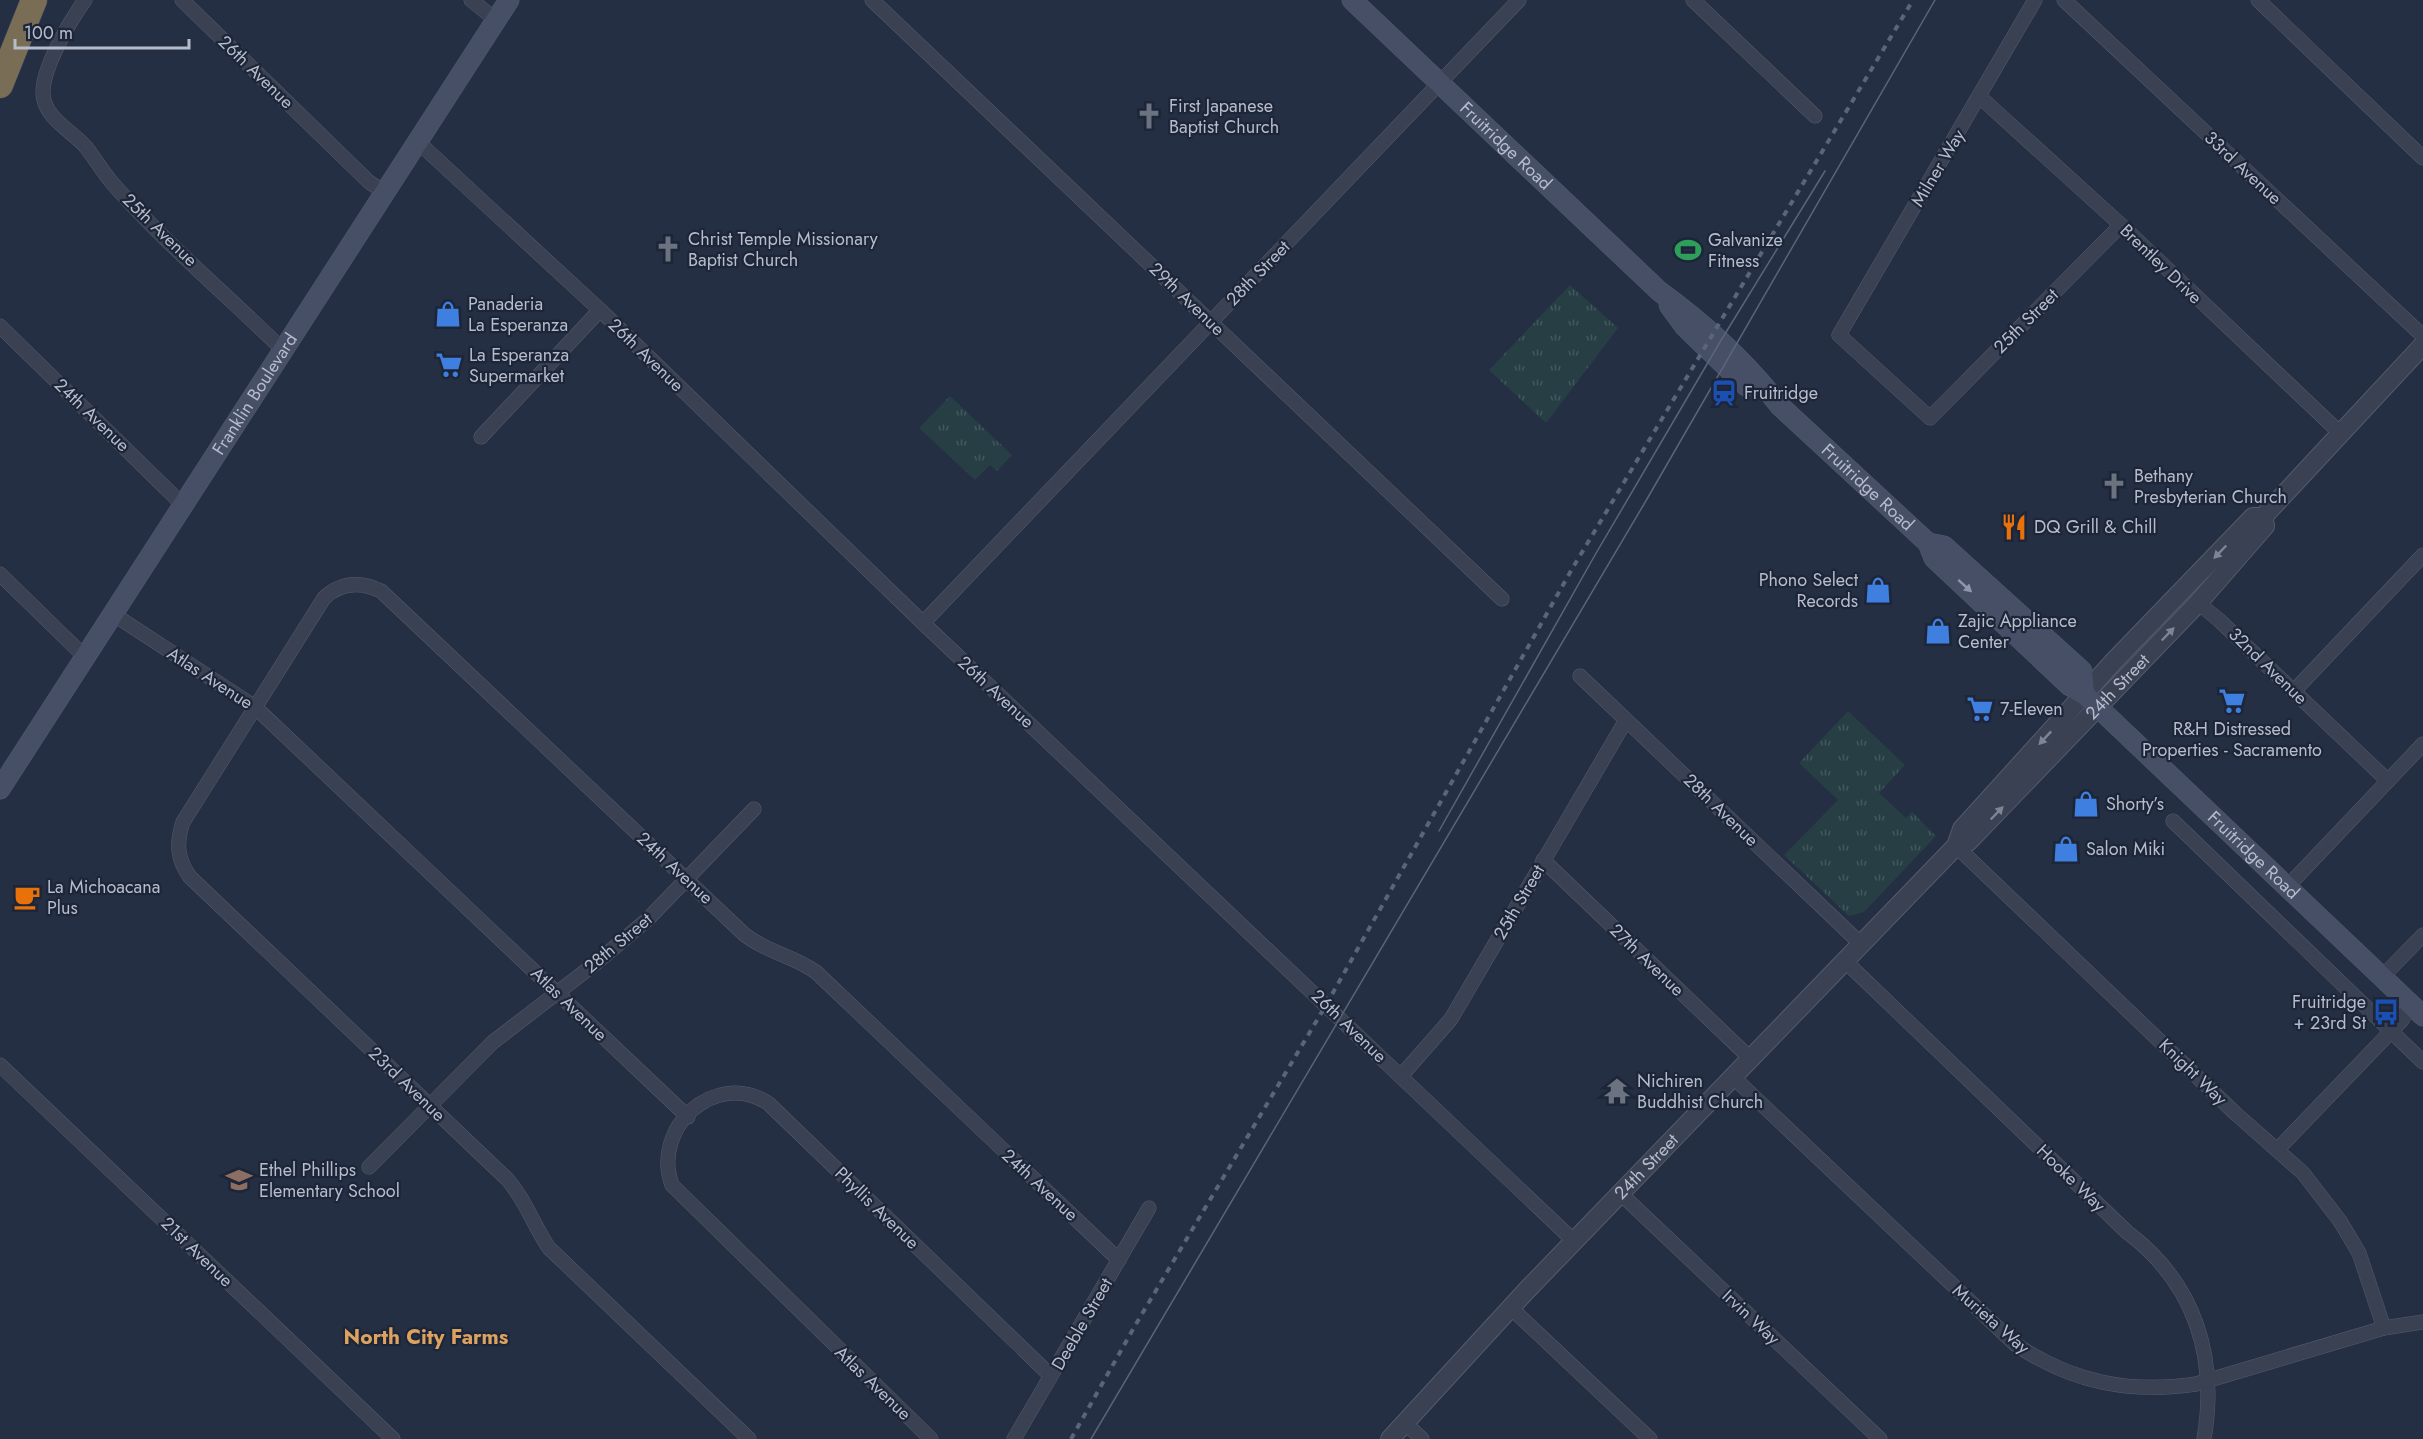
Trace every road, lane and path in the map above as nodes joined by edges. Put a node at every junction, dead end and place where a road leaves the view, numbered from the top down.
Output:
1 (34, 0) edge
2 (85, 0) edge
3 (182, 0) edge
4 (471, 0) edge
5 (509, 0) edge
6 (872, 0) edge
7 (1352, 0) edge
8 (1519, 0) edge
9 (1693, 0) edge
10 (2035, 0) edge
11 (2064, 0) edge
12 (2258, 0) edge
13 (496, 20) junction
14 (1440, 83) junction
15 (0, 85) edge
16 (1980, 97) junction
17 (1815, 116) dead end
18 (417, 141) junction
19 (2423, 158) edge
20 (384, 192) junction
21 (2121, 225) junction
22 (600, 310) junction
23 (1211, 322) junction
24 (0, 326) edge
25 (2423, 336) edge
26 (2423, 345) edge
27 (283, 350) junction
28 (1930, 418) joint
29 (2340, 433) junction
30 (481, 437) dead end
31 (183, 505) junction
32 (2263, 517) junction
33 (2423, 555) edge
34 (0, 574) edge
35 (1502, 599) dead end
36 (2198, 603) junction
37 (112, 614) junction
38 (923, 623) junction
39 (85, 657) junction
40 (1580, 676) dead end
41 (2294, 691) junction
42 (2091, 701) junction
43 (255, 707) junction
44 (1626, 720) junction
45 (2423, 744) edge
46 (2388, 781) junction
47 (0, 789) edge
48 (754, 809) dead end
49 (2173, 821) dead end
50 (1956, 846) junction
51 (1543, 860) junction
52 (687, 880) junction
53 (2287, 887) junction
54 (2423, 935) edge
55 (1862, 945) junction
56 (1846, 962) junction
57 (2382, 977) junction
58 (556, 992) junction
59 (2417, 1010) edge
60 (2391, 1032) junction
61 (1752, 1060) junction
62 (2423, 1062) edge
63 (0, 1065) edge
64 (1401, 1076) junction
65 (1733, 1077) junction
66 (429, 1105) junction
67 (687, 1117) junction
68 (2278, 1149) junction
69 (369, 1167) dead end
70 (1621, 1194) junction
71 (1149, 1208) dead end
72 (1575, 1242) junction
73 (1119, 1260) junction
74 (1511, 1308) junction
75 (2423, 1322) edge
76 (2384, 1329) junction
77 (1051, 1376) junction
78 (2210, 1380) junction
79 (1405, 1423) junction
80 (393, 1439) edge
81 (749, 1439) edge
82 (931, 1439) edge
83 (1014, 1439) edge
84 (1390, 1439) edge
85 (1422, 1439) edge
86 (1650, 1439) edge
87 (1880, 1439) edge
88 (2204, 1439) edge

1 - 15 highway
2 - 27 street, 25th Avenue
3 - 20 street, 26th Avenue
4 - 13 street
5 - 13 main road, Franklin Boulevard
6 - 23 street, 29th Avenue
7 - 14 main road, Fruitridge Road
8 - 14 street, 28th Street
9 - 17 street
10 - 16 street, Milner Way
11 - 25 street, 33rd Avenue
12 - 19 street
13 - 18 main road, Franklin Boulevard
14 - 23 street, 28th Street
14 - 42 main road, Fruitridge Road
16 - 21 street, Brentley Drive
16 - 28 street, Milner Way
18 - 20 main road, Franklin Boulevard
18 - 22 street, 26th Avenue
20 - 27 main road, Franklin Boulevard
21 - 28 street, 25th Street
21 - 29 street, Brentley Drive
22 - 30 street
22 - 38 street, 26th Avenue
23 - 35 street, 29th Avenue
23 - 38 street, 28th Street
24 - 31 street, 24th Avenue
26 - 29 street, 24th Street
27 - 31 main road, Franklin Boulevard
29 - 32 street, 24th Street
31 - 37 main road, Franklin Boulevard
32 - 36 street, 24th Street
32 -> 42 street, 24th Street
33 - 41 street
34 - 39 street
36 - 41 street, 32nd Avenue
42 -> 36 street, 24th Street
37 - 39 main road, Franklin Boulevard
37 - 43 street, Atlas Avenue
38 - 64 street, 26th Avenue
39 - 47 main road, Franklin Boulevard
40 - 44 street, 28th Avenue
41 - 46 street, 32nd Avenue
42 - 50 street, 24th Street
42 - 53 main road, Fruitridge Road
43 - 52 street, 24th Avenue
43 - 58 street, Atlas Avenue
43 - 66 street, 23rd Avenue
44 - 51 street, 25th Street
44 - 55 street, 28th Avenue
45 - 46 street
46 - 53 street
48 - 52 street, 28th Street
49 - 60 street
50 - 55 street, 24th Street
50 - 68 street, Knight Way
51 - 61 street, 27th Avenue
51 - 64 street, 25th Street
52 - 58 street, 28th Street
52 - 73 street, 24th Avenue
53 - 57 main road, Fruitridge Road
54 - 57 street
55 - 56 street, 24th Street
56 - 61 street, 24th Street
56 - 78 street, Hooke Way
57 - 59 main road, Fruitridge Road
58 - 66 street, 28th Street
58 - 67 street, Atlas Avenue
59 - 60 street
60 - 62 street
60 - 68 street
61 - 65 street, 24th Street
63 - 80 street, 21st Avenue
64 - 72 street, 26th Avenue
65 - 70 street, 24th Street
65 - 78 street, Murieta Way
66 - 69 street, 28th Street
66 - 81 street, 23rd Avenue
67 - 77 street, Phyllis Avenue
67 - 82 street, Atlas Avenue
68 - 76 street, Knight Way
70 - 72 street, 24th Street
70 - 87 street, Irvin Way
71 - 73 street, Deeble Street
72 - 74 street, 24th Street
73 - 77 street, Deeble Street
74 - 79 street, 24th Street
74 - 86 street
75 - 76 street, Murieta Way
76 - 78 street, Murieta Way
77 - 83 street, Deeble Street
78 - 88 street, Hooke Way
79 - 84 street, 24th Street
79 - 85 street

